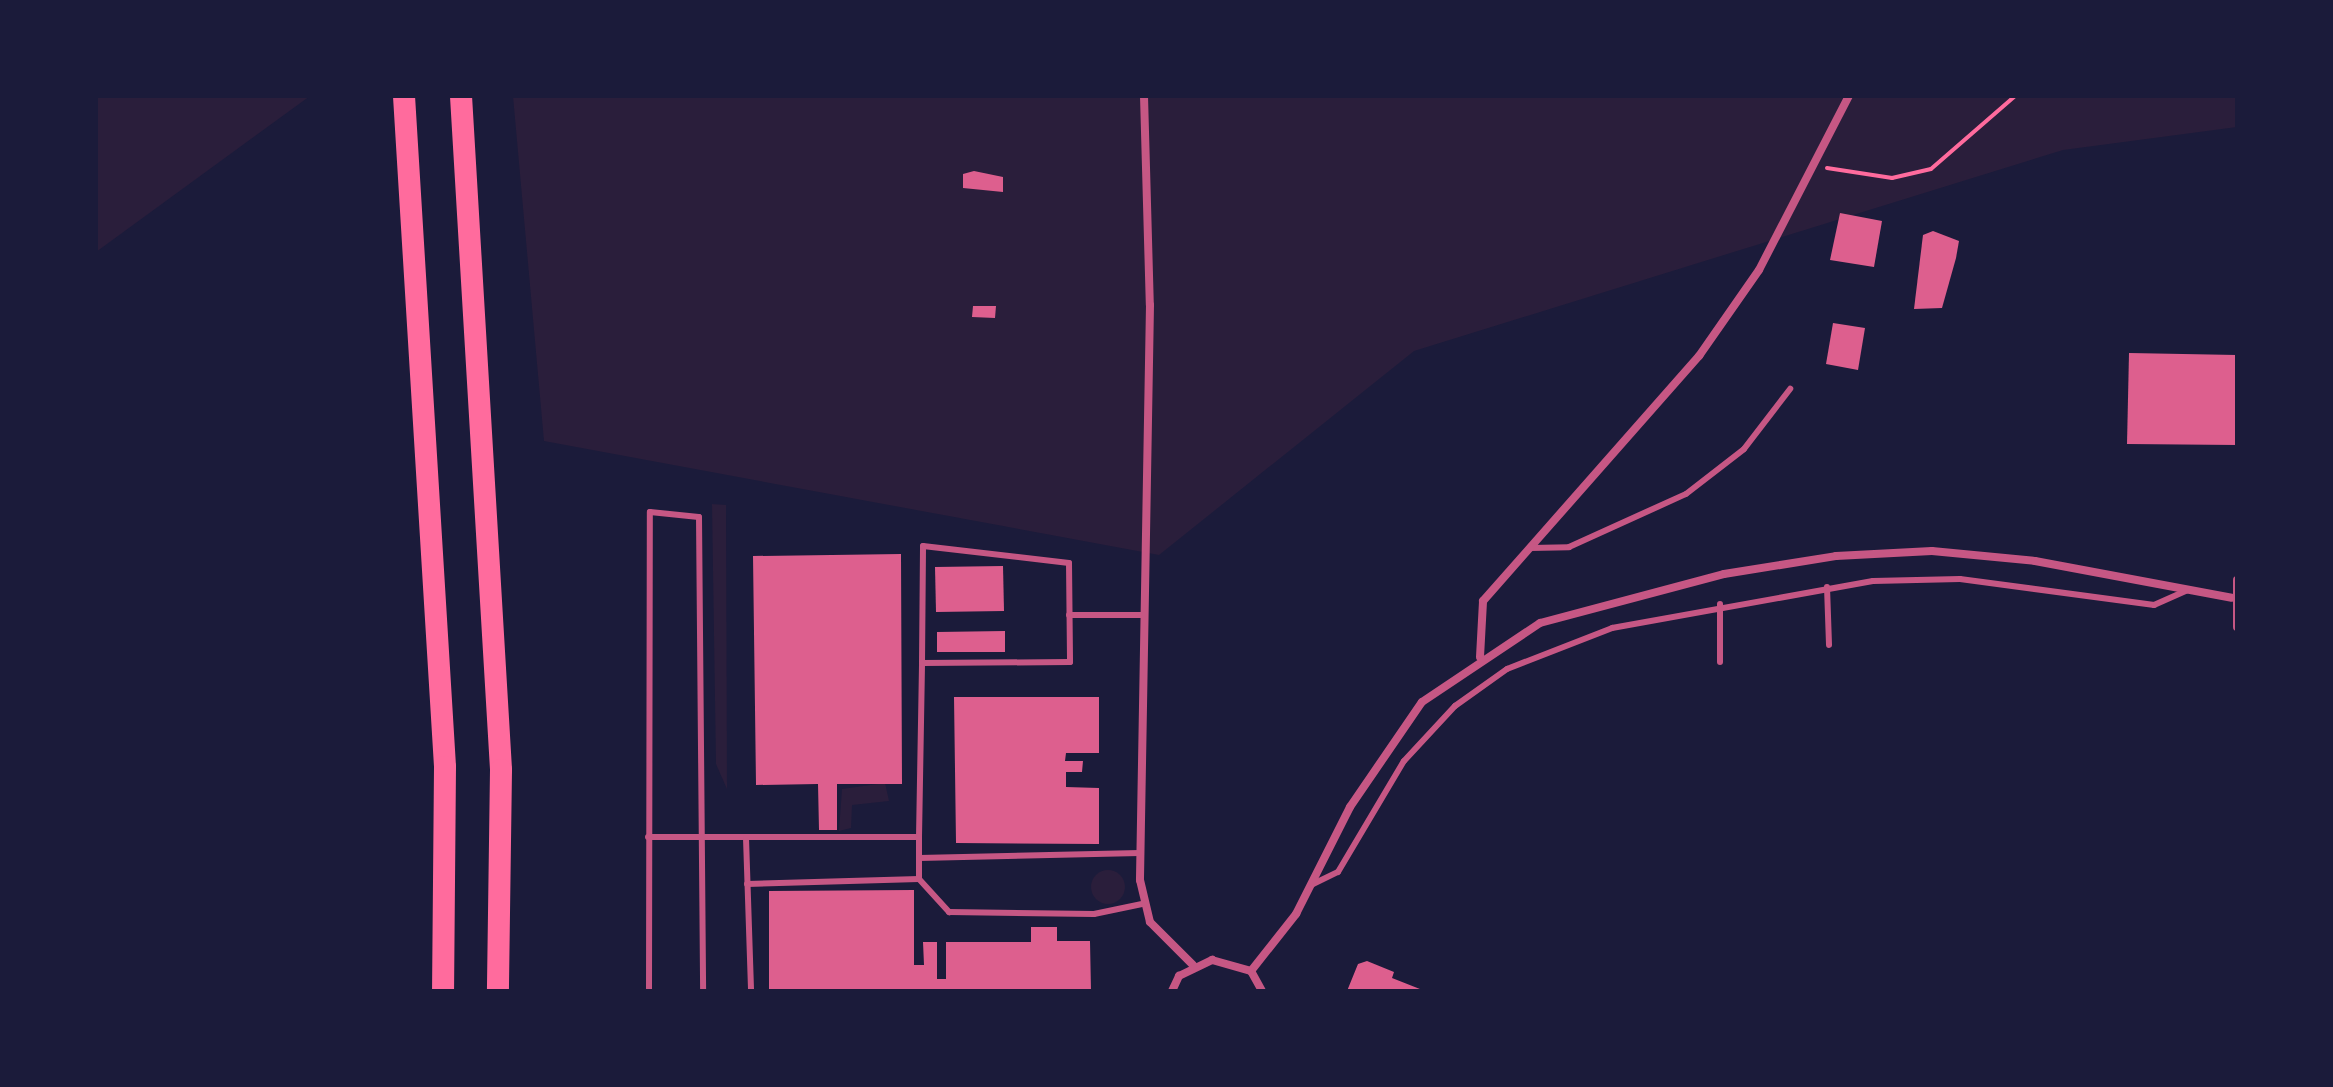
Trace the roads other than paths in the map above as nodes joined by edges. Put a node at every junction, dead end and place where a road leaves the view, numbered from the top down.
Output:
1 (404, 96) edge
2 (461, 96) edge
3 (1144, 96) edge
4 (1849, 96) edge
5 (1790, 389) dead end
6 (1528, 548) junction
7 (2237, 580) edge
8 (1827, 587) junction
9 (2189, 590) junction
10 (2232, 598) junction
11 (1720, 604) junction
12 (1069, 615) junction
13 (1143, 615) junction
14 (2237, 627) edge
15 (1829, 645) dead end
16 (1480, 657) junction
17 (1720, 662) dead end
18 (922, 663) junction
19 (648, 837) junction
20 (702, 837) junction
21 (919, 837) junction
22 (746, 838) junction
23 (1140, 853) junction
24 (919, 858) junction
25 (919, 879) junction
26 (747, 884) junction
27 (1311, 885) junction
28 (1142, 904) junction
29 (1193, 965) junction
30 (1251, 971) junction
31 (443, 991) edge
32 (498, 991) edge
33 (649, 991) edge
34 (703, 991) edge
35 (751, 991) edge
36 (1172, 991) edge
37 (1262, 991) edge

1 - 31 highway
2 - 32 highway
3 - 13 street
4 - 6 street
5 - 6 lane
6 - 16 street
7 - 10 street
8 - 9 lane
8 - 11 lane
8 - 15 lane
9 - 10 street
9 - 16 street
10 - 14 street
11 - 17 lane
11 - 27 lane
12 - 13 lane
12 - 18 lane
12 - 18 lane
13 - 23 street
16 - 27 street
18 - 21 lane
19 - 20 lane
19 - 20 lane
19 - 33 lane
20 - 22 lane
20 - 34 lane
21 - 22 lane
21 - 24 lane
22 - 26 lane
23 - 24 lane
23 - 28 street
24 - 25 lane
25 - 26 lane
25 - 28 lane
26 - 35 lane
27 - 30 street
28 - 29 street
29 - 30 street
29 - 36 street
30 - 37 street

